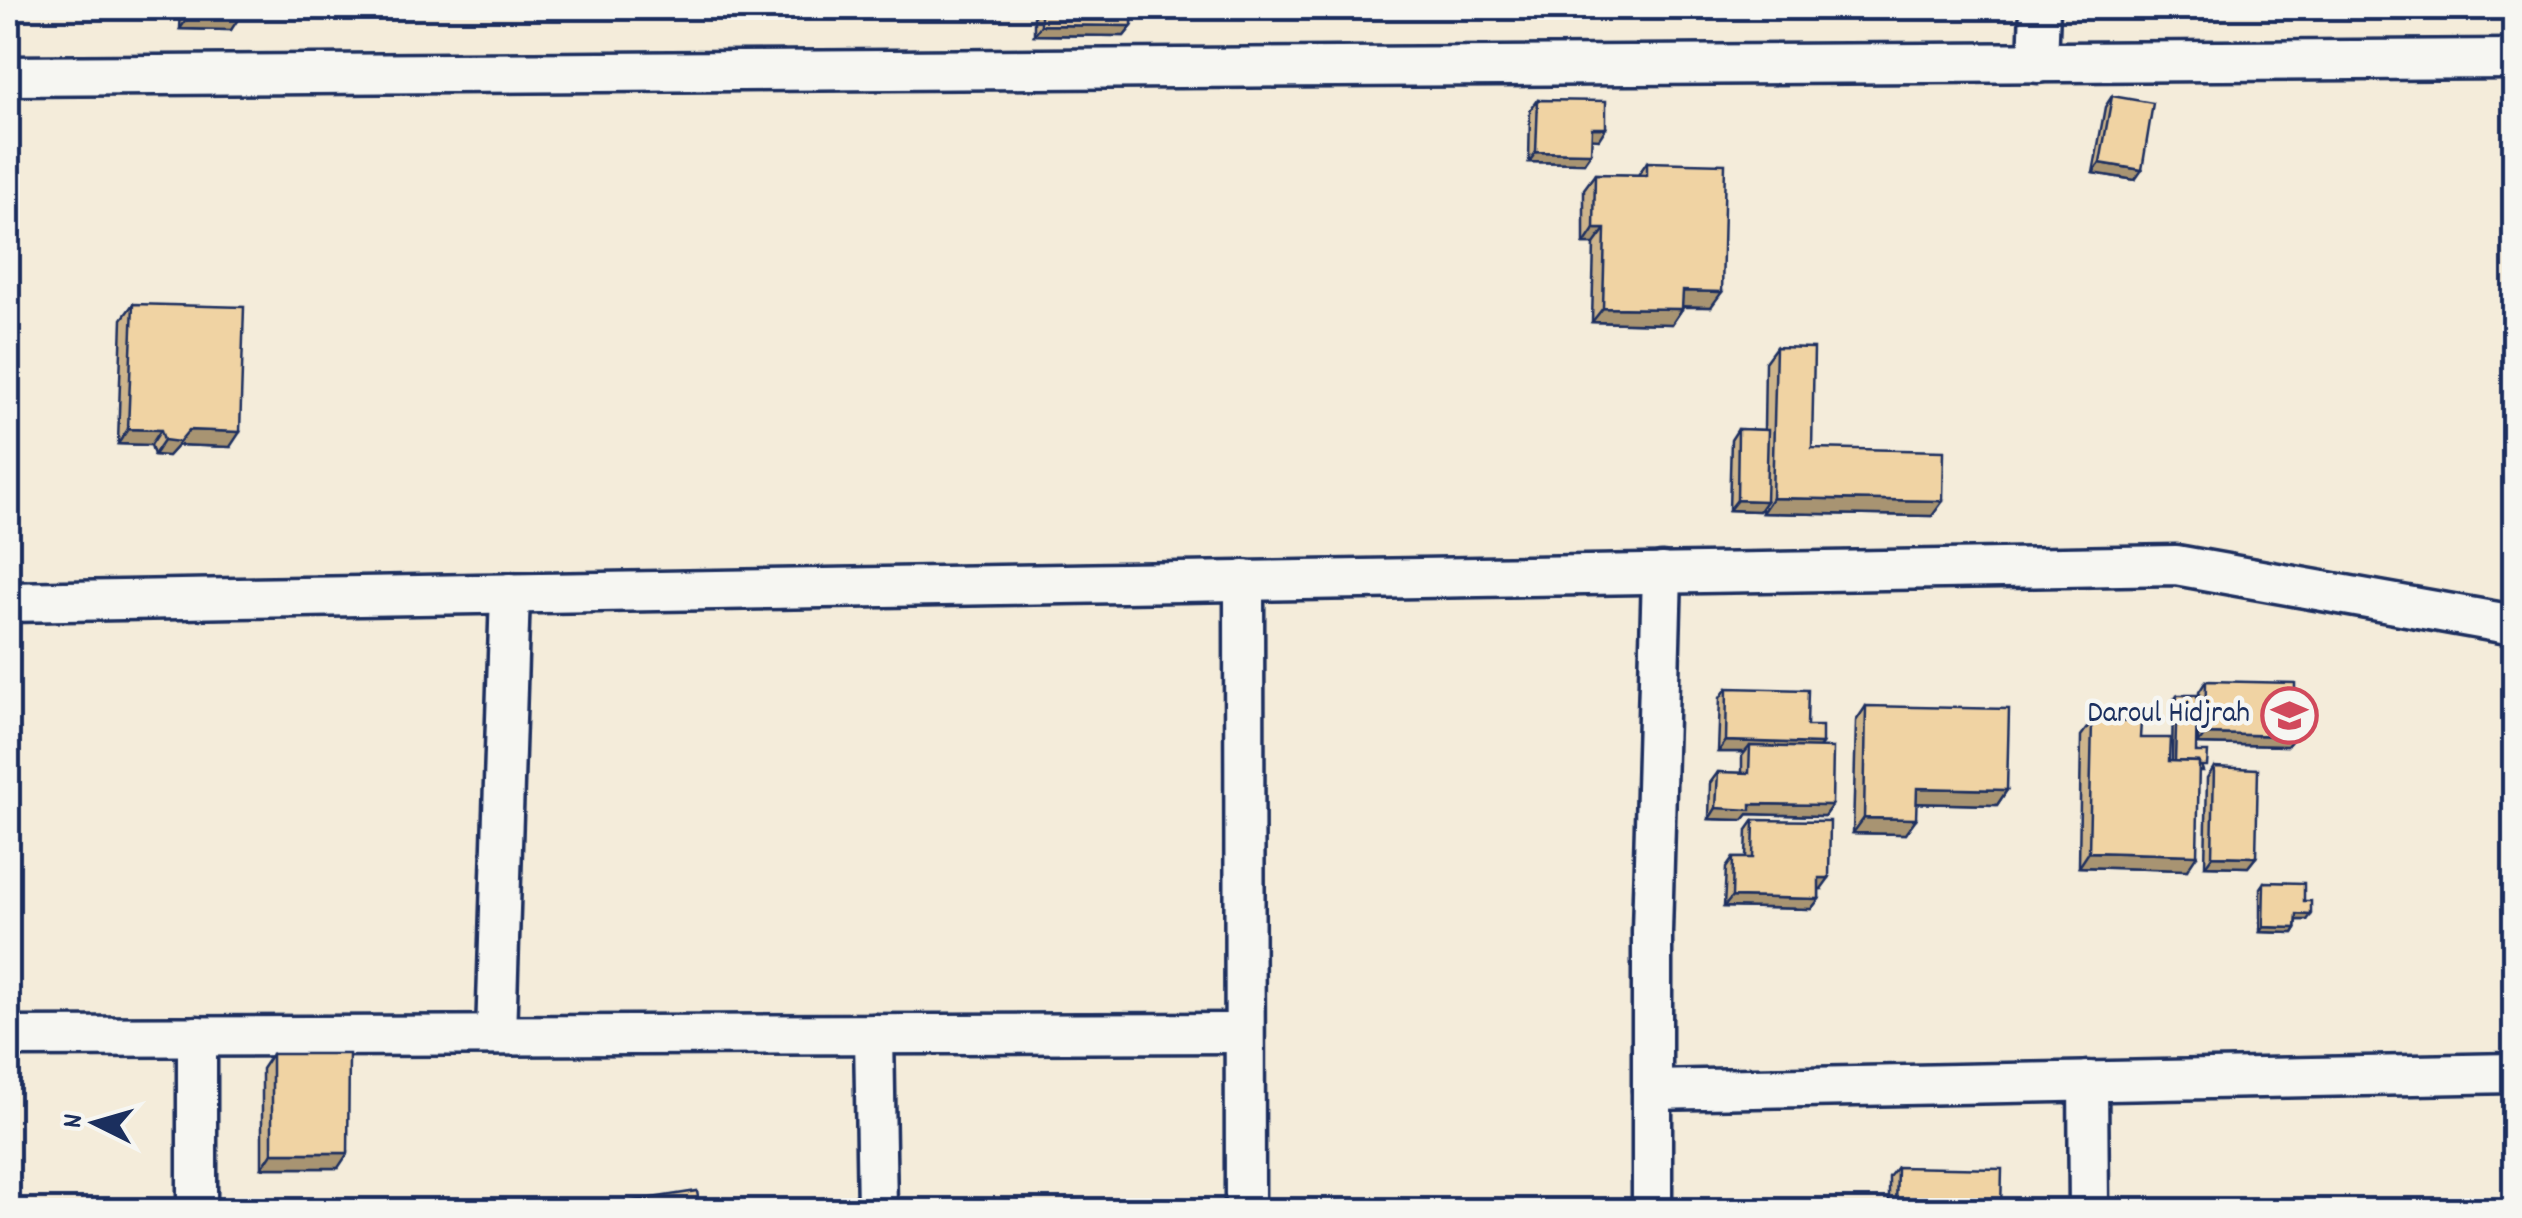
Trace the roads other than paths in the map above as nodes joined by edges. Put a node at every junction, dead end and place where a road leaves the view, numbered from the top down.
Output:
1 (2040, 8) edge
2 (2514, 59) edge
3 (2038, 63) junction
4 (8, 76) edge
5 (1662, 573) junction
6 (1244, 580) junction
7 (510, 593) junction
8 (8, 602) edge
9 (2514, 625) edge
10 (1244, 1033) junction
11 (874, 1034) junction
12 (496, 1035) junction
13 (197, 1036) junction
14 (8, 1037) edge
15 (2514, 1073) edge
16 (2088, 1082) junction
17 (1652, 1090) junction
18 (197, 1210) edge
19 (877, 1210) edge
20 (1245, 1210) edge
21 (1652, 1210) edge
22 (2090, 1210) edge

1 - 3 street
2 - 3 street
3 - 4 street
5 - 6 street
5 - 9 street
5 - 17 street
6 - 7 street
6 - 10 street
7 - 8 street
7 - 12 street
10 - 11 street
10 - 20 street
11 - 12 street
11 - 19 street
12 - 13 street
13 - 14 street
13 - 18 street
15 - 16 street
16 - 17 street
16 - 22 street
17 - 21 street

